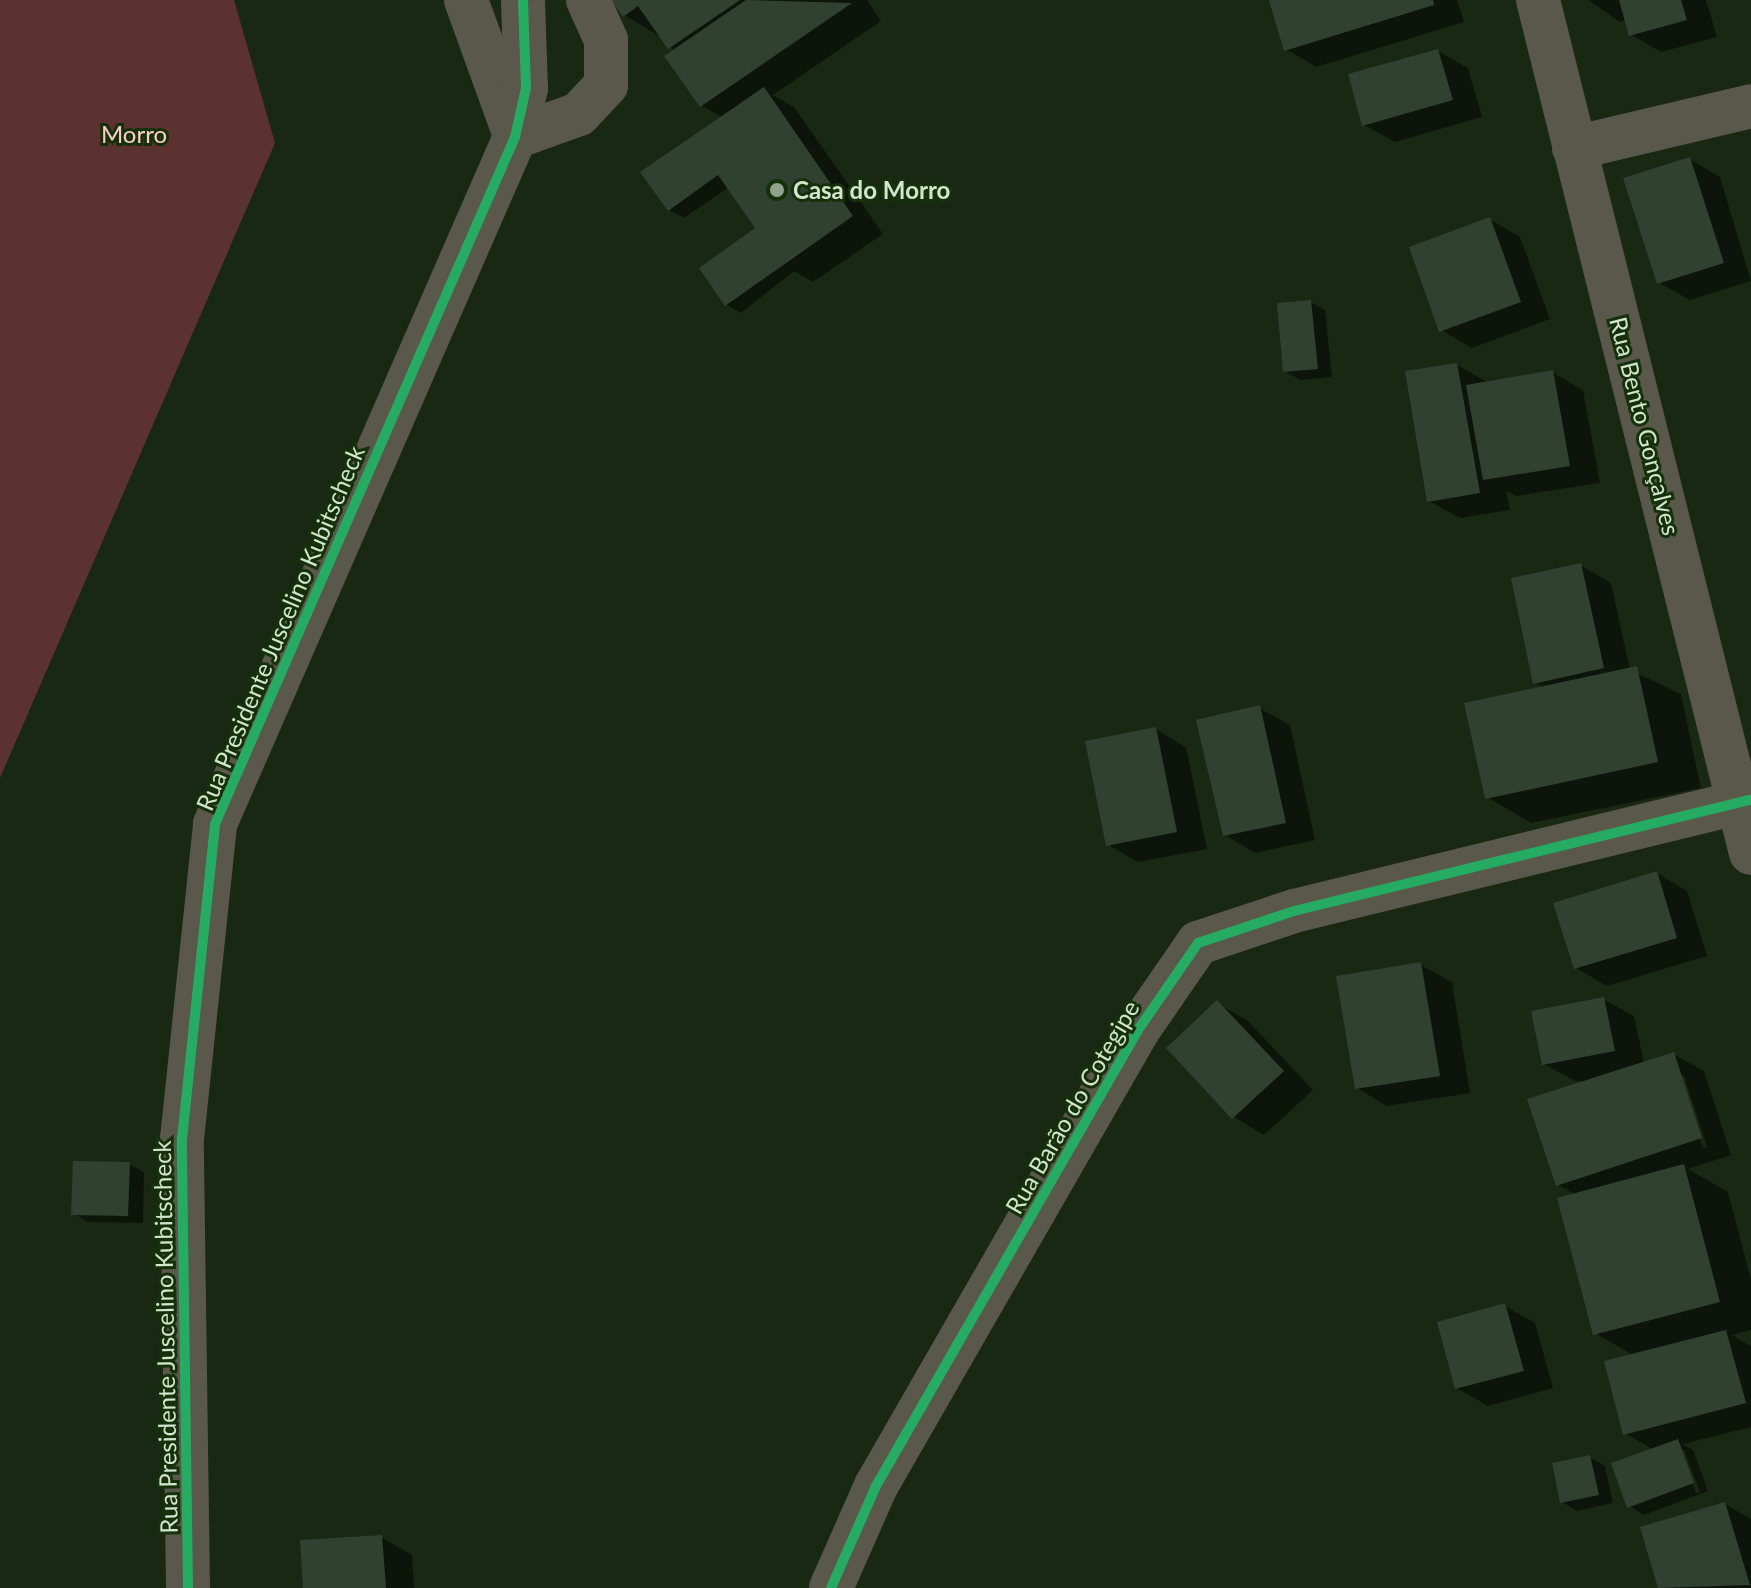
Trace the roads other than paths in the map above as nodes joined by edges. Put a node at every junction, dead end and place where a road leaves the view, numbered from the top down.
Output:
1 (466, 0) edge
2 (523, 0) edge
3 (588, 0) edge
4 (1538, 0) edge
5 (1751, 106) edge
6 (515, 137) junction
7 (1574, 148) junction
8 (1746, 801) edge
9 (1751, 853) edge
10 (188, 1588) edge
11 (831, 1588) edge

1 - 6 street
2 - 6 street, Rua Presidente Juscelino Kubitscheck
3 - 6 street
4 - 7 street, Rua Bento Gonçalves
5 - 7 street
6 - 10 street, Rua Presidente Juscelino Kubitscheck
7 - 8 street, Rua Bento Gonçalves
8 - 9 street, Rua Bento Gonçalves
8 - 11 street, Rua Barão do Cotegipe

